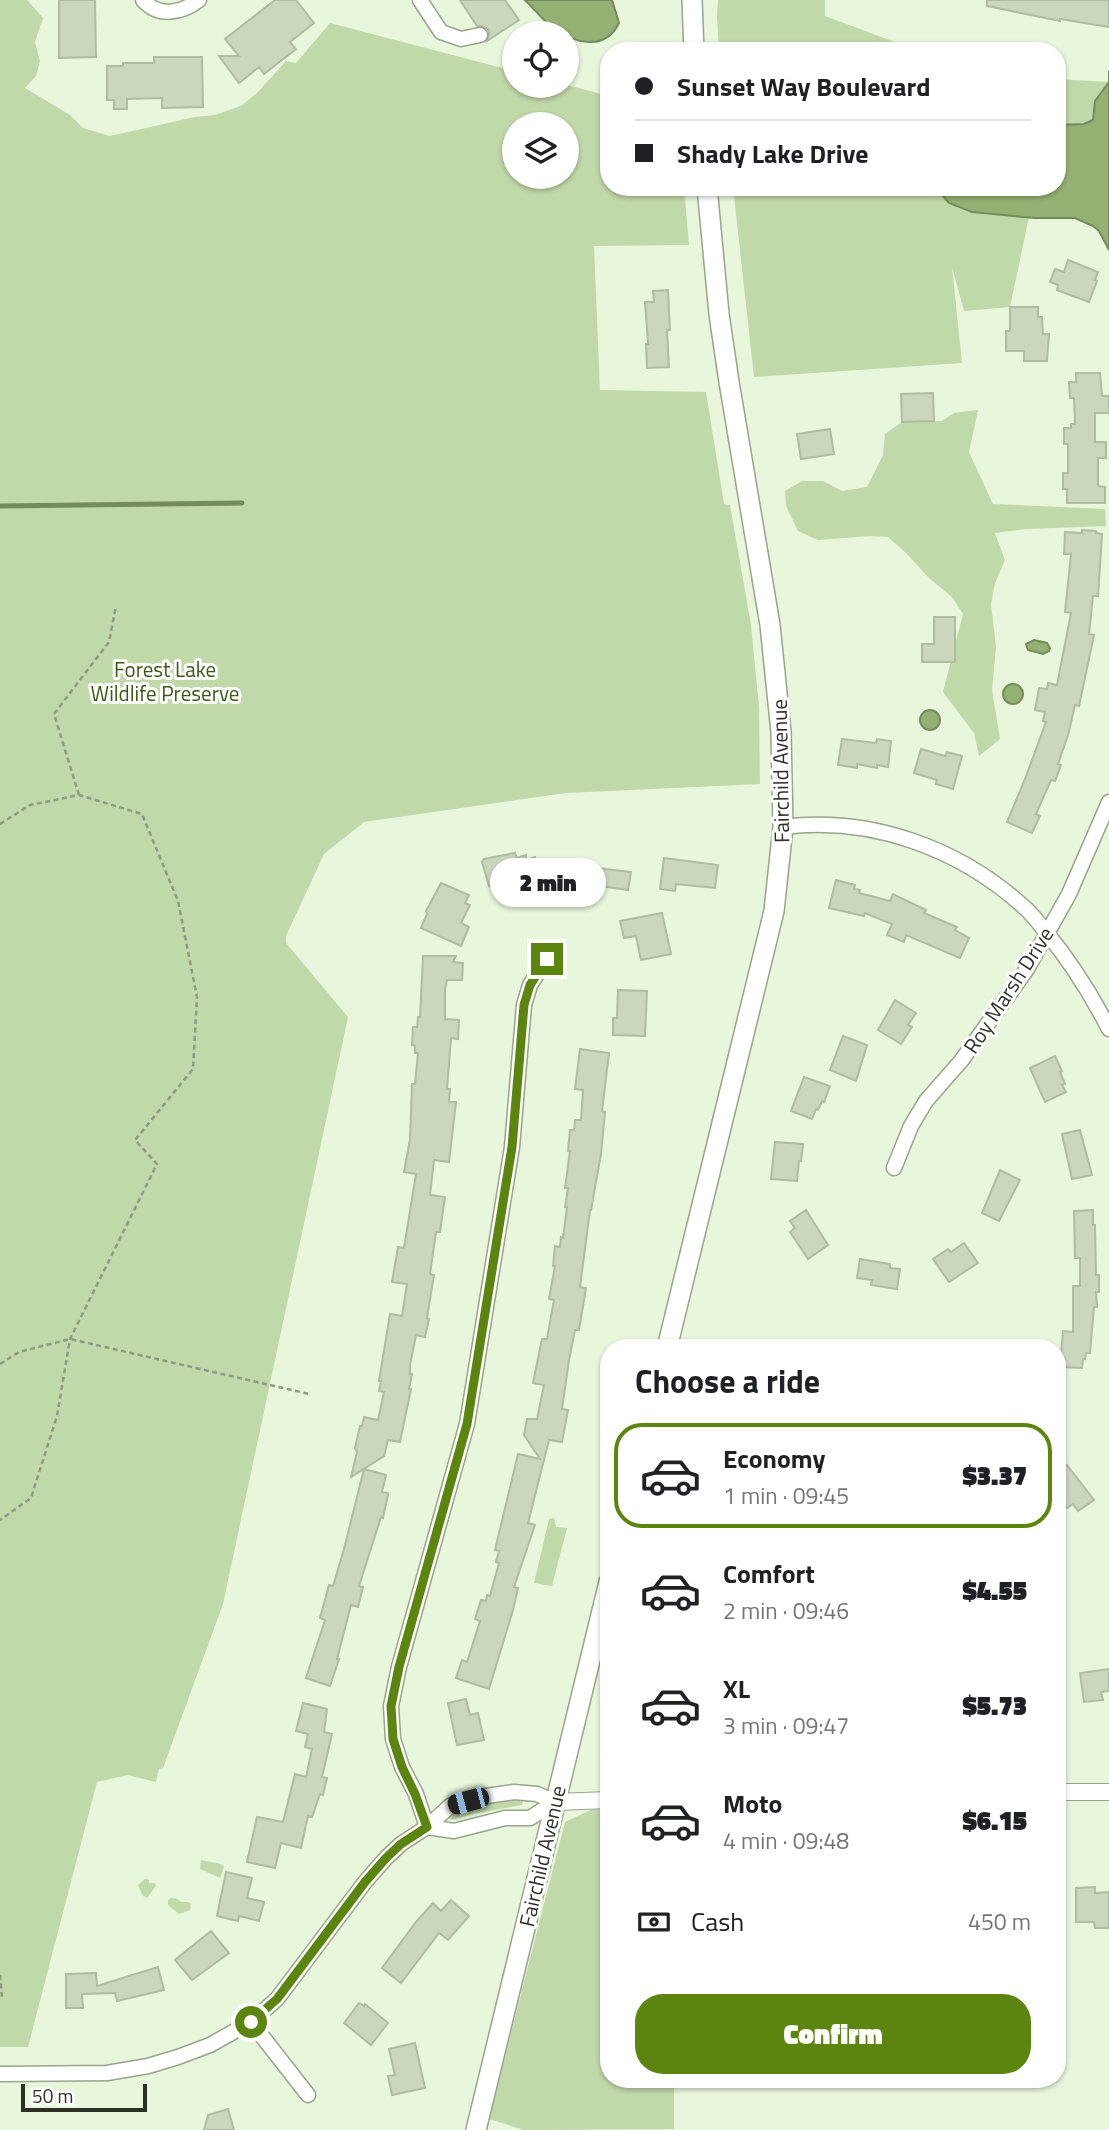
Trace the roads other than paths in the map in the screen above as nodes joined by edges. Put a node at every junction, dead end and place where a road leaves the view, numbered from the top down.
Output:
1 (143, 0) edge
2 (200, 0) edge
3 (420, 0) edge
4 (692, 0) edge
5 (480, 35) dead end
6 (694, 42) edge
7 (708, 196) edge
8 (1109, 802) edge
9 (783, 827) junction
10 (1047, 933) junction
11 (547, 959) dead end
12 (1109, 1029) edge
13 (894, 1168) dead end
14 (669, 1339) edge
15 (600, 1620) edge
16 (1109, 1791) edge
17 (1066, 1792) edge
18 (600, 1800) edge
19 (555, 1802) junction
20 (427, 1827) junction
21 (251, 2022) junction
22 (0, 2074) edge
23 (308, 2095) dead end
24 (476, 2130) edge

1 - 2 street
3 - 5 street
4 - 6 main road
7 - 9 main road, Fairchild Avenue
8 - 10 street, Roy Marsh Drive
9 - 10 street
9 - 14 main road, Fairchild Avenue
10 - 12 street
10 - 13 street, Roy Marsh Drive
11 - 20 street
15 - 19 main road, Fairchild Avenue
16 - 17 street
18 - 19 street
19 - 20 street
19 - 20 street
19 - 24 main road, Fairchild Avenue
20 - 21 street
21 - 22 street
21 - 23 street

